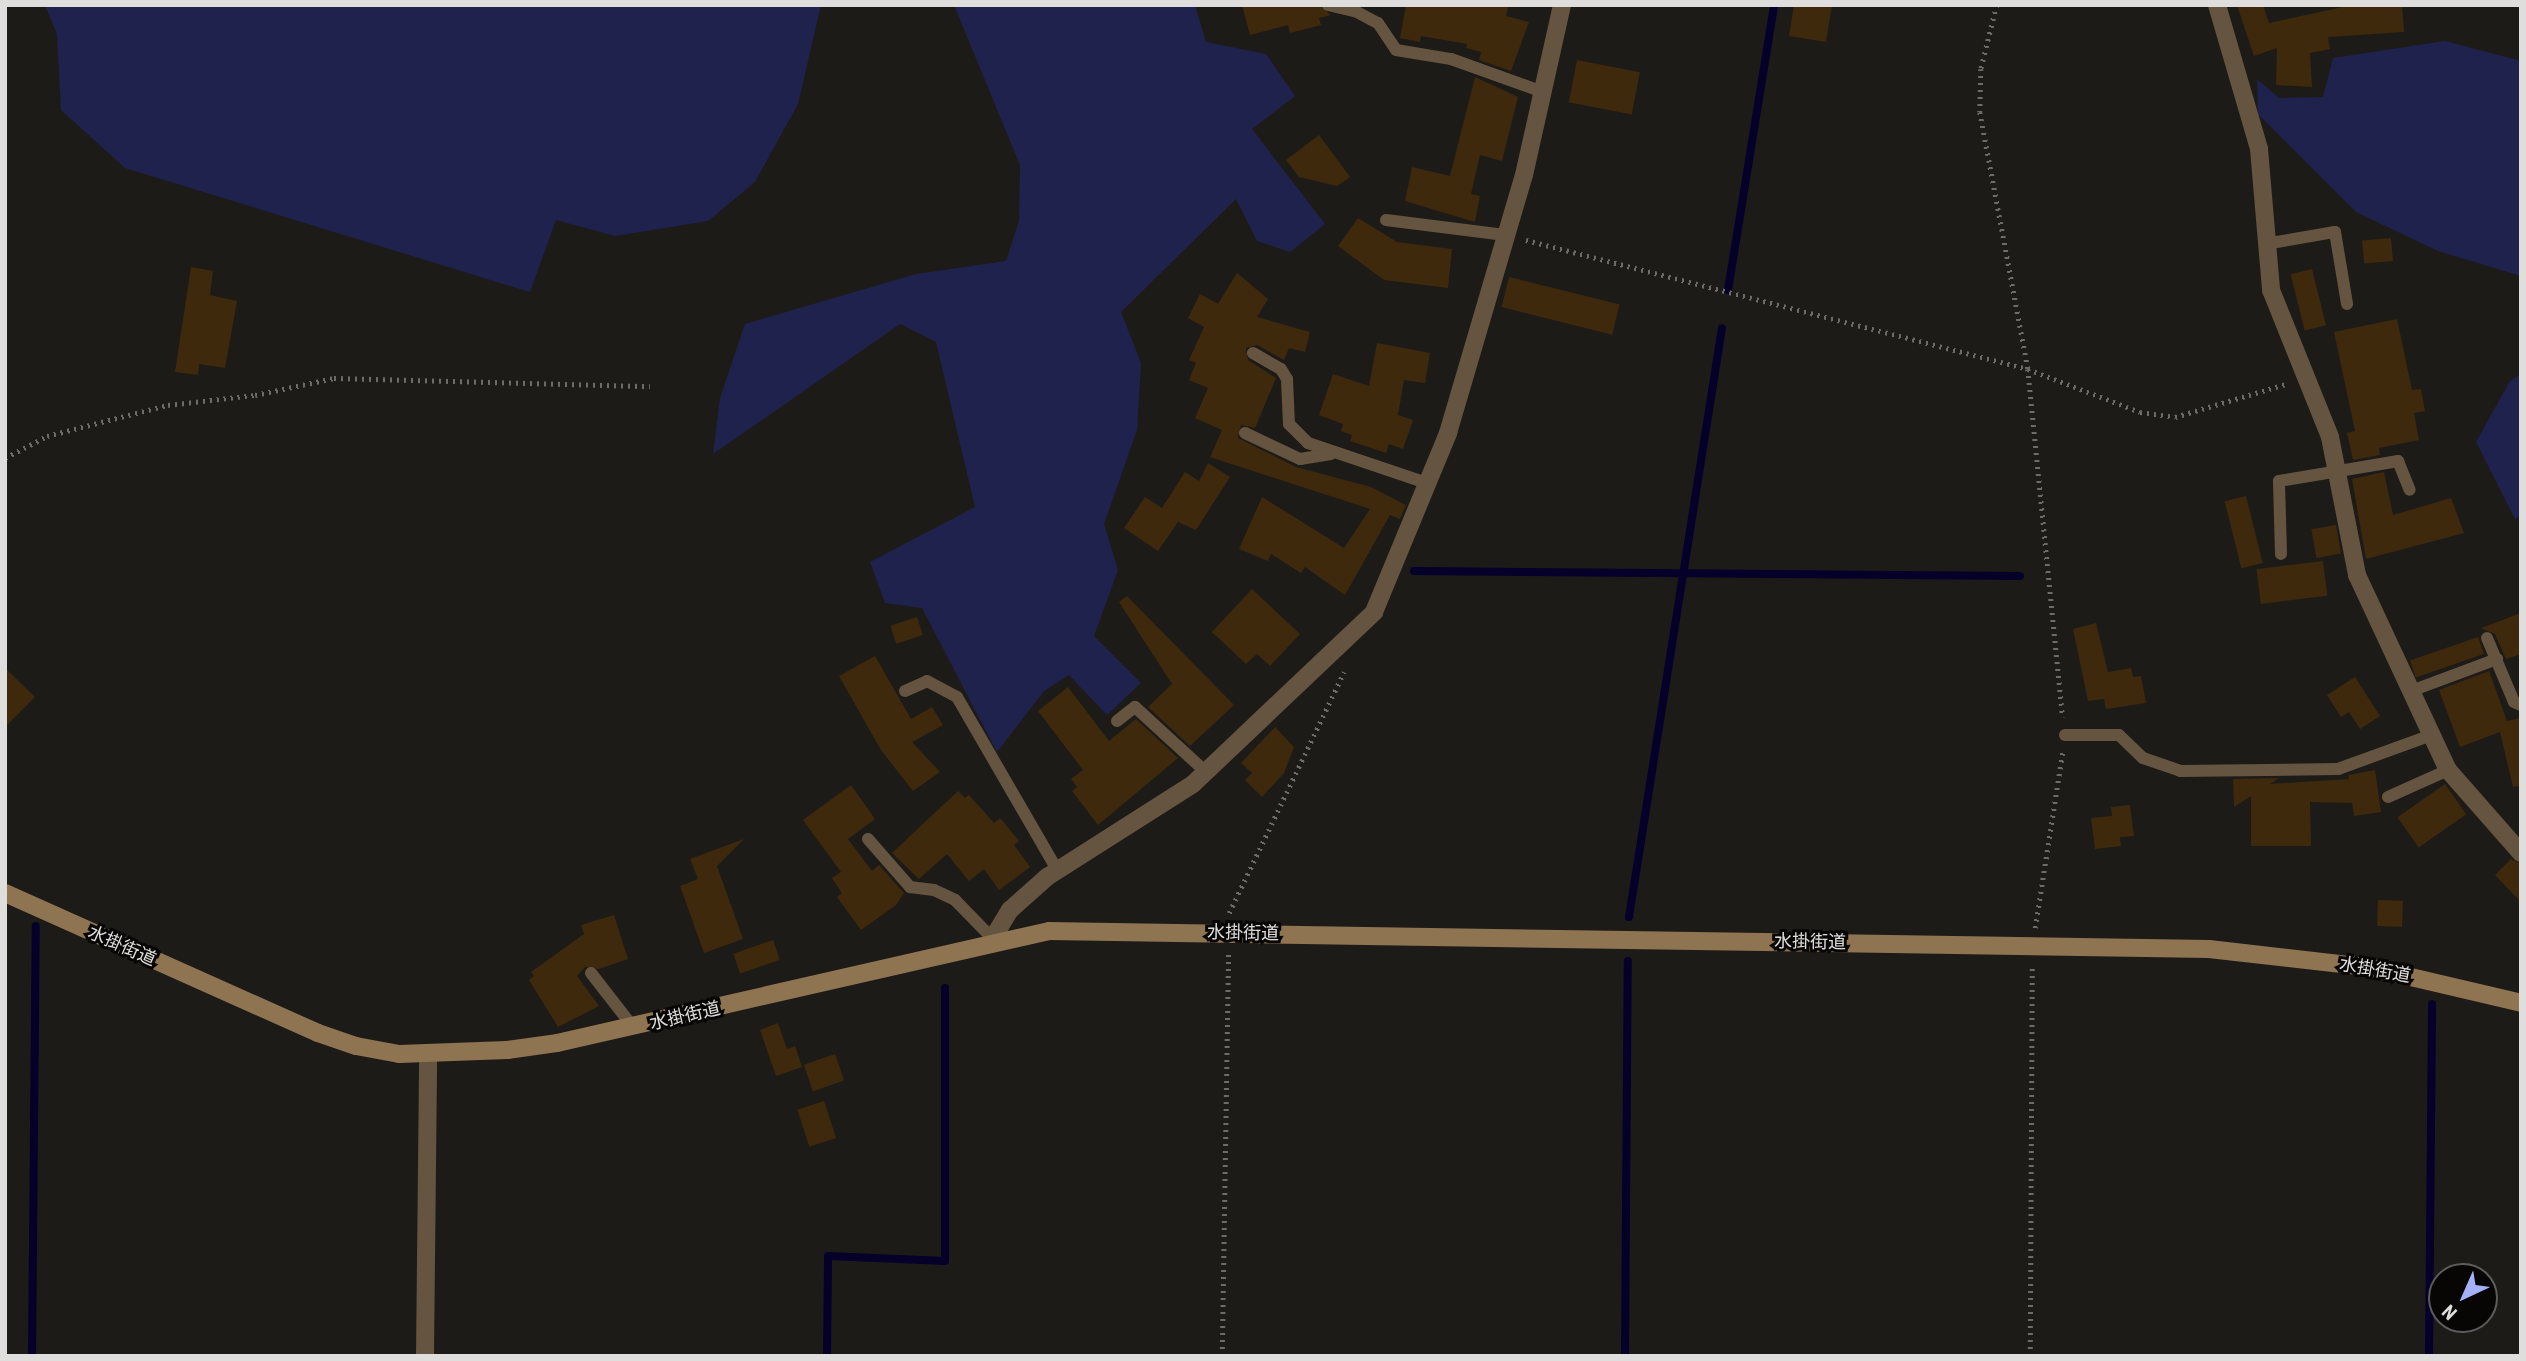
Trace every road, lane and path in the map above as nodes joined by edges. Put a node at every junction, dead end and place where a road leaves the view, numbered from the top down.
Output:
1 (1328, 5) edge
2 (1562, 5) edge
3 (1997, 5) edge
4 (2217, 5) edge
5 (1543, 92) junction
6 (1386, 220) dead end
7 (1505, 235) junction
8 (2271, 243) junction
9 (2347, 304) dead end
10 (1253, 353) dead end
11 (2028, 369) junction
12 (2306, 378) junction
13 (650, 386) dead end
14 (1245, 433) dead end
15 (1331, 453) junction
16 (5, 458) edge
17 (2336, 469) junction
18 (1427, 483) junction
19 (2410, 490) dead end
20 (2281, 554) dead end
21 (2487, 638) dead end
22 (2497, 660) junction
23 (1350, 661) dead end
24 (905, 691) dead end
25 (2411, 691) junction
26 (2521, 705) edge
27 (1116, 720) dead end
28 (2065, 735) junction
29 (2429, 736) junction
30 (2448, 770) junction
31 (1206, 772) junction
32 (2388, 797) dead end
33 (868, 839) dead end
34 (2521, 853) edge
35 (1058, 870) junction
36 (5, 893) edge
37 (1228, 933) junction
38 (991, 941) junction
39 (2032, 945) junction
40 (591, 974) dead end
41 (2521, 1003) edge
42 (633, 1027) junction
43 (428, 1054) junction
44 (425, 1356) edge
45 (1222, 1356) edge
46 (2030, 1356) edge

1 - 5 lane
2 - 5 street
3 - 11 path
4 - 8 street
5 - 7 street
6 - 7 lane
7 - 11 path
7 - 18 street
8 - 9 lane
8 - 12 street
10 - 15 lane
11 - 12 path
11 - 28 path
12 - 17 street
13 - 16 path
14 - 15 lane
15 - 18 lane
17 - 19 lane
17 - 20 lane
17 - 25 street
18 - 31 street
21 - 22 lane
22 - 25 lane
22 - 26 lane
23 - 37 path
24 - 35 lane
25 - 29 street
27 - 31 lane
28 - 29 lane
28 - 39 path
29 - 30 street
30 - 32 lane
30 - 34 street
31 - 35 street
33 - 38 lane
35 - 38 street
36 - 43 main road, 水掛街道
37 - 38 main road, 水掛街道
37 - 39 main road, 水掛街道
37 - 45 path
38 - 42 main road, 水掛街道
39 - 41 main road, 水掛街道
39 - 46 path
40 - 42 lane
42 - 43 main road, 水掛街道
43 - 44 street

